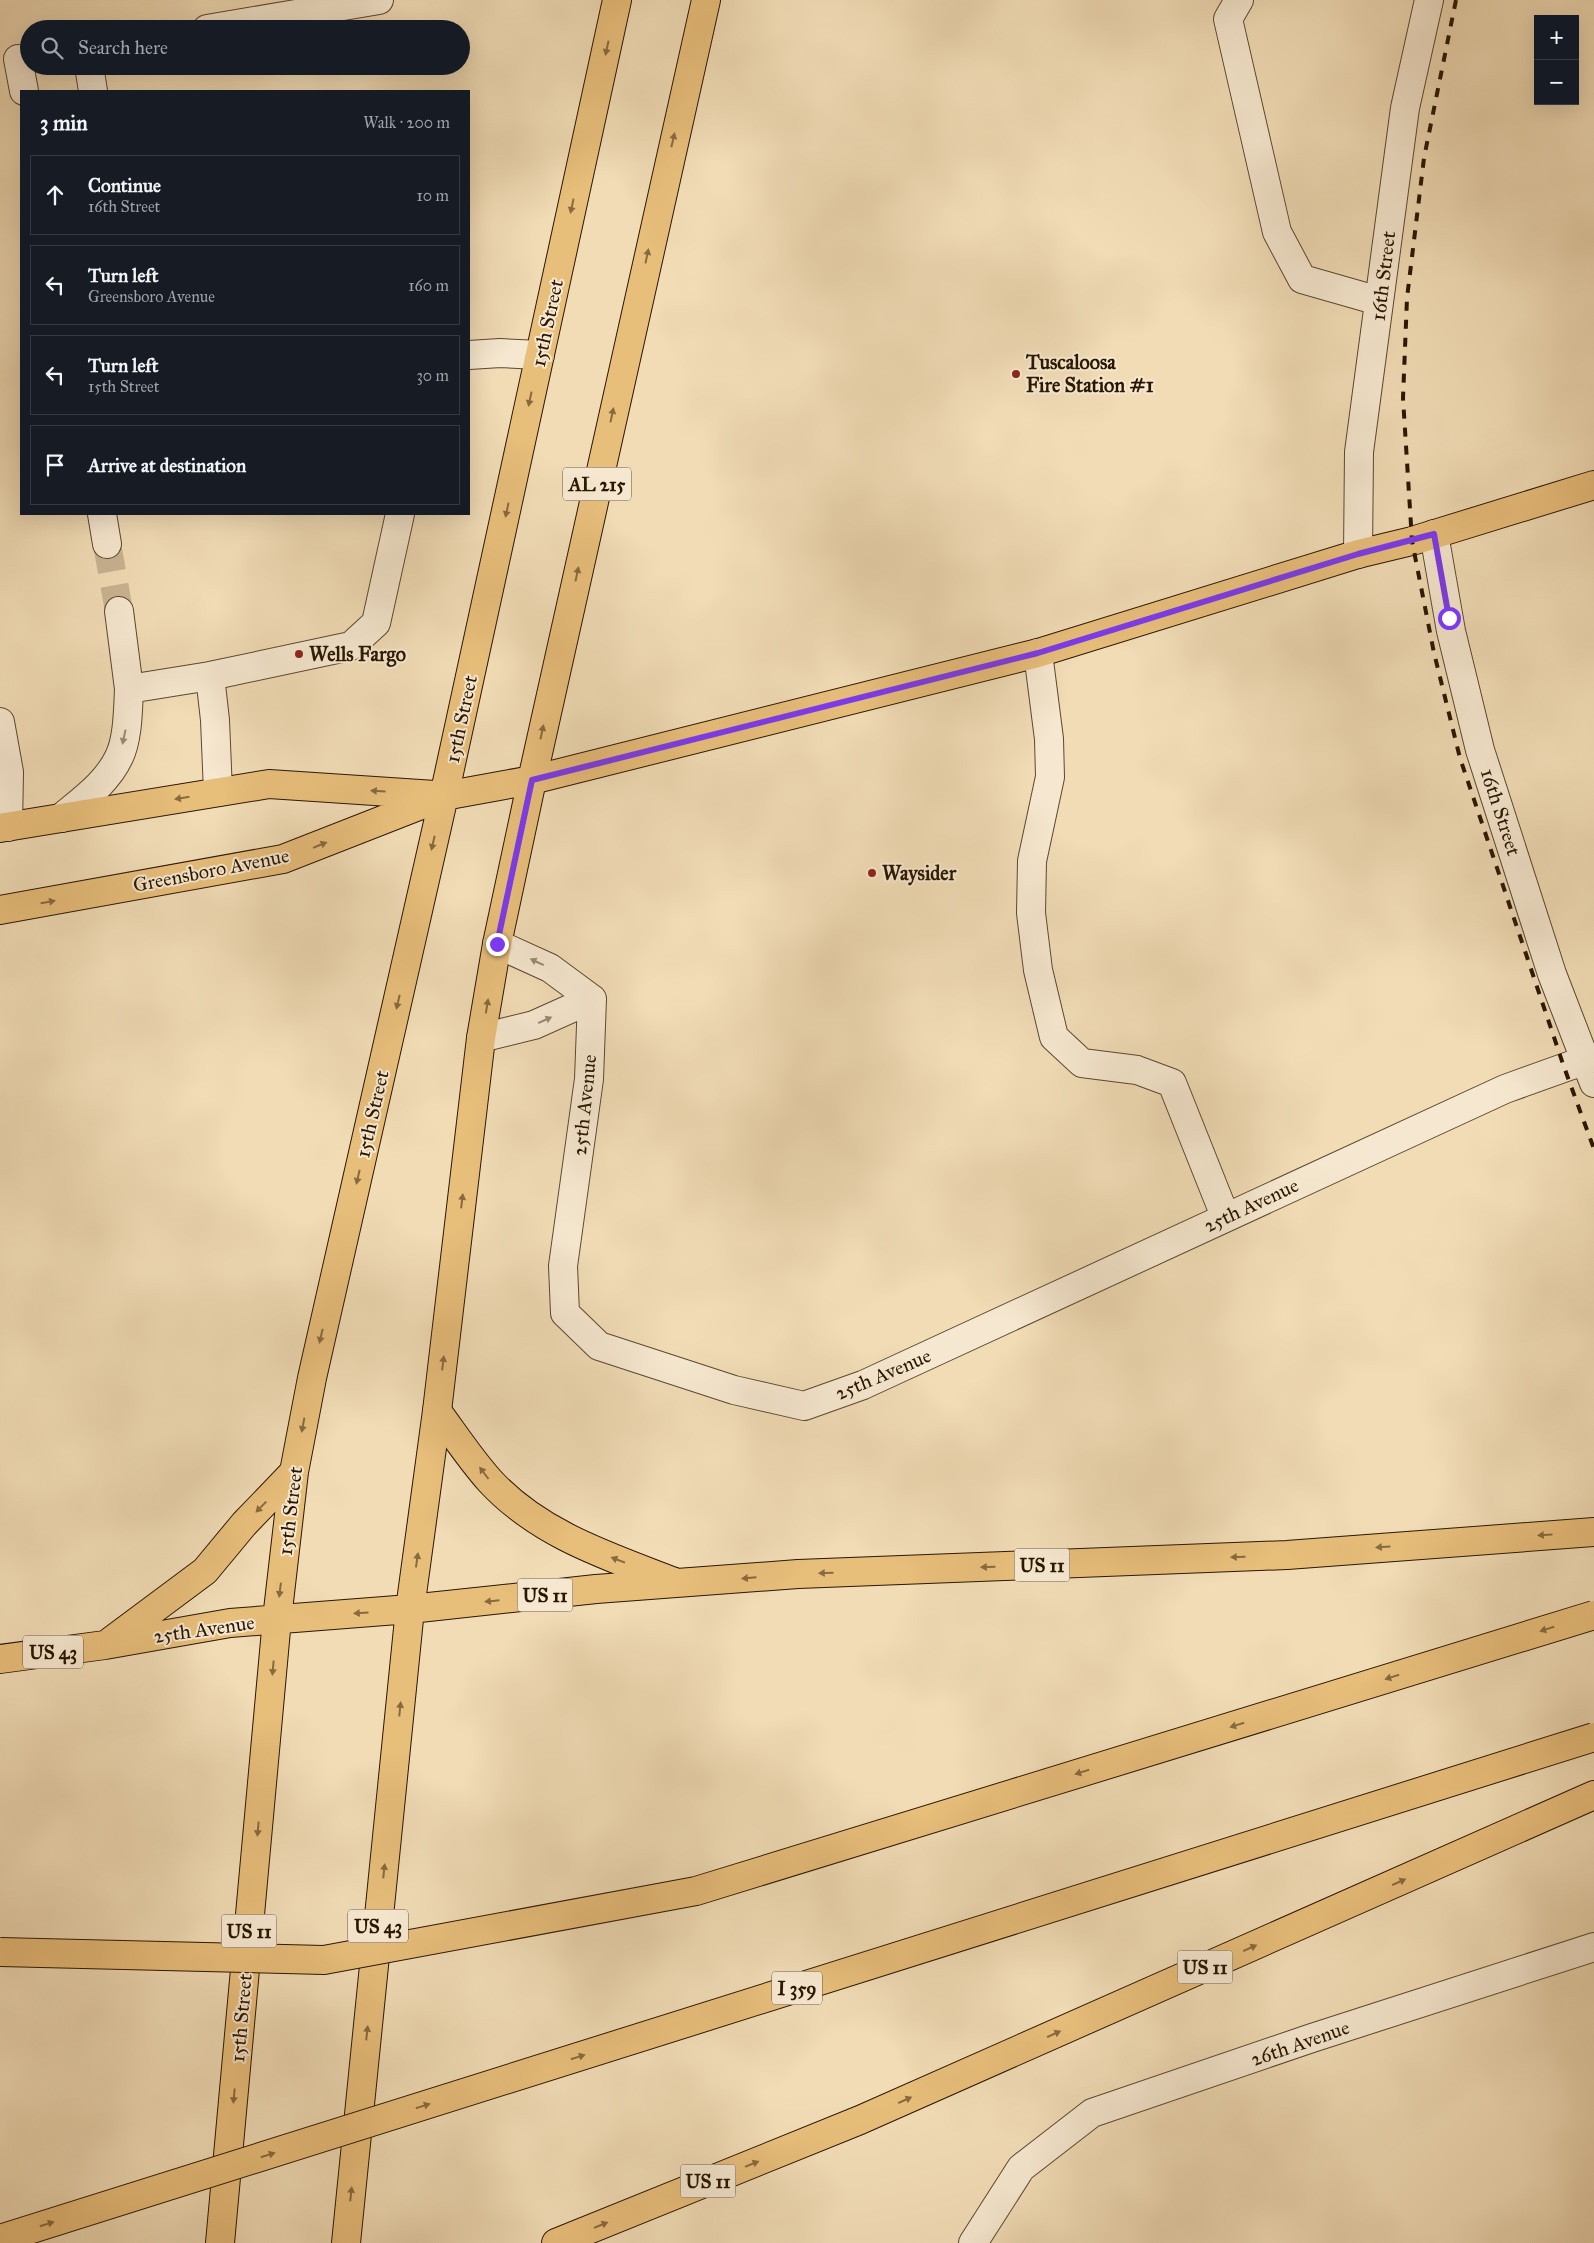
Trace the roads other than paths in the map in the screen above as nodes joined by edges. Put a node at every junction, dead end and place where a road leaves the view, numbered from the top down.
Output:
1 (379, 0) edge
2 (617, 0) edge
3 (706, 0) edge
4 (1239, 0) edge
5 (1429, 0) edge
6 (260, 20) edge
7 (16, 60) edge
8 (90, 75) edge
9 (24, 90) edge
10 (93, 90) edge
11 (1379, 301) junction
12 (470, 355) edge
13 (540, 356) junction
14 (1594, 485) edge
15 (102, 515) edge
16 (400, 515) edge
17 (1434, 534) junction
18 (107, 544) tunnel mouth
19 (1358, 554) junction
20 (119, 610) tunnel mouth
21 (1038, 653) junction
22 (210, 676) junction
23 (129, 689) junction
24 (0, 722) edge
25 (532, 780) junction
26 (218, 792) junction
27 (444, 796) junction
28 (61, 818) junction
29 (4, 827) edge
30 (0, 910) edge
31 (497, 944) junction
32 (592, 999) junction
33 (482, 1038) junction
34 (1591, 1066) edge
35 (1225, 1216) junction
36 (437, 1411) junction
37 (294, 1472) junction
38 (1594, 1532) edge
39 (680, 1584) junction
40 (410, 1609) junction
41 (1594, 1614) edge
42 (277, 1619) junction
43 (105, 1645) junction
44 (0, 1659) edge
45 (1594, 1737) edge
46 (1594, 1795) edge
47 (1594, 1947) edge
48 (0, 1952) edge
49 (0, 2239) edge
50 (220, 2243) edge
51 (346, 2243) edge
52 (556, 2243) edge
53 (973, 2243) edge

1 - 6 street
2 -> 13 main road, 15th Street
25 -> 3 main road, AL 215
4 - 11 street
5 - 11 street, 16th Street
7 - 9 street
8 - 10 street
11 - 19 street, 16th Street
12 - 13 street
13 -> 27 main road, 15th Street
14 - 17 main road, Greensboro Avenue
15 - 18 street
16 - 22 street
17 - 19 main road, Greensboro Avenue
17 - 34 street, 16th Street
19 - 21 main road, Greensboro Avenue
20 - 23 street
21 - 25 main road, Greensboro Avenue
21 - 35 street
22 - 23 street
22 - 26 street
23 -> 28 street
24 - 29 street
25 - 27 main road, Greensboro Avenue
25 - 31 main road
27 -> 26 main road, Greensboro Avenue
26 -> 28 main road, Greensboro Avenue
30 -> 27 main road, Greensboro Avenue
27 -> 37 main road, 15th Street
28 - 29 main road, Greensboro Avenue
32 -> 31 street
33 -> 31 main road
33 -> 32 street
32 - 35 street, 25th Avenue
36 -> 33 main road
34 - 35 street, 25th Avenue
39 -> 36 main road
40 -> 36 main road
37 -> 42 main road, 15th Street
37 -> 43 main road
38 -> 39 main road, US 11
39 -> 40 main road, US 11
40 -> 42 main road, 25th Avenue / US 11
51 -> 40 main road, US 43
41 -> 48 main road, bridge
42 - 43 main road, 25th Avenue / US 43
42 -> 50 main road, 15th Street / US 11
43 - 44 main road, 25th Avenue / US 43
49 -> 45 main road, I 359, bridge
52 -> 46 main road, US 11
47 - 53 street, 26th Avenue

